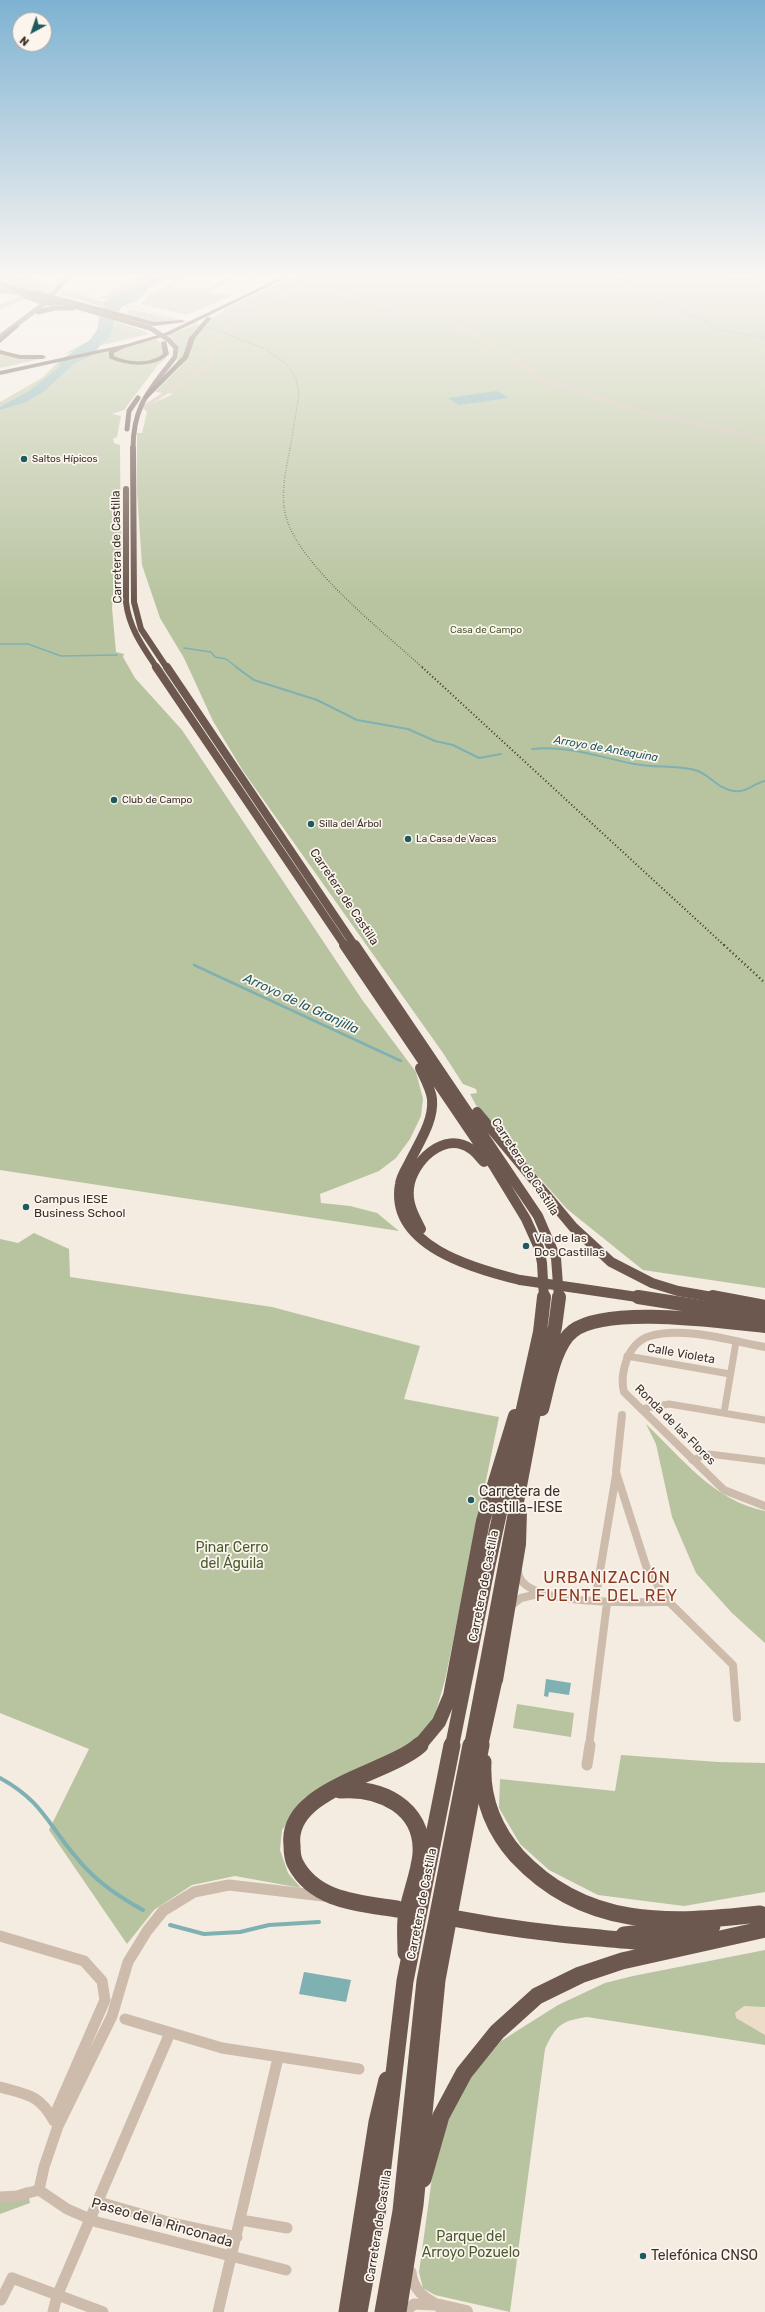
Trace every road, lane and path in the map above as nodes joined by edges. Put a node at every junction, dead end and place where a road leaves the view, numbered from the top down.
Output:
1 (150, 383) edge
2 (156, 383) edge
3 (160, 383) edge
4 (180, 383) edge
5 (551, 383) edge
6 (146, 397) junction
7 (144, 407) dead end
8 (765, 441) edge
9 (142, 640) junction
10 (155, 660) junction
11 (393, 1019) junction
12 (433, 1057) junction
13 (527, 1220) junction
14 (521, 1276) junction
15 (576, 1284) junction
16 (765, 1308) edge
17 (765, 1317) edge
18 (765, 1326) edge
19 (736, 1342) junction
20 (765, 1347) edge
21 (627, 1356) junction
22 (532, 1366) junction
23 (730, 1374) junction
24 (641, 1409) junction
25 (724, 1413) junction
26 (622, 1416) dead end
27 (765, 1420) edge
28 (527, 1457) junction
29 (692, 1460) junction
30 (765, 1462) edge
31 (616, 1472) junction
32 (518, 1501) junction
33 (765, 1506) edge
34 (519, 1544) junction
35 (543, 1593) junction
36 (596, 1601) junction
37 (669, 1602) junction
38 (607, 1603) junction
39 (507, 1611) junction
40 (497, 1673) junction
41 (737, 1718) dead end
42 (586, 1765) dead end
43 (324, 1794) junction
44 (332, 1897) junction
45 (397, 1909) dead end
46 (458, 1919) dead end
47 (762, 1922) edge
48 (0, 1936) edge
49 (405, 1981) junction
50 (125, 2019) dead end
51 (400, 2027) junction
52 (170, 2033) junction
53 (278, 2058) junction
54 (359, 2069) dead end
55 (0, 2087) edge
56 (56, 2122) junction
57 (39, 2190) junction
58 (0, 2198) edge
59 (99, 2202) junction
60 (416, 2205) junction
61 (90, 2220) junction
62 (241, 2220) junction
63 (287, 2228) dead end
64 (237, 2238) junction
65 (409, 2250) junction
66 (232, 2258) junction
67 (286, 2270) dead end
68 (57, 2296) junction
69 (1, 2300) edge
70 (440, 2306) junction
71 (53, 2312) edge
72 (103, 2312) edge
73 (218, 2312) edge
74 (347, 2312) edge
75 (359, 2312) edge
76 (383, 2312) edge
77 (398, 2312) edge
78 (405, 2312) edge
79 (466, 2312) edge

1 - 9 highway, Carretera de Castilla
2 - 6 highway, Carretera de Castilla
3 - 6 highway
4 - 7 street
5 - 8 street
6 - 9 highway, Carretera de Castilla
9 - 10 highway, Carretera de Castilla
10 - 11 highway, Carretera de Castilla
10 - 12 highway, Carretera de Castilla
11 - 13 highway, Carretera de Castilla
11 - 14 highway
12 - 16 highway
12 - 28 highway, Carretera de Castilla
13 - 14 highway
13 - 22 highway, Carretera de Castilla
14 - 15 highway, bridge
15 - 16 highway
15 - 17 highway
18 - 28 highway
19 - 20 street, Ronda de las Flores
19 - 21 street, Ronda de las Flores
19 - 23 street
21 - 23 street, Calle Violeta
21 - 24 street, Ronda de las Flores
22 - 43 highway
22 - 49 highway, Carretera de Castilla
23 - 25 street
24 - 25 street
24 - 29 street, Ronda de las Flores
25 - 27 street
26 - 31 street
28 - 32 highway, Carretera de Castilla
29 - 30 street
29 - 33 street, Ronda de las Flores
31 - 36 street
31 - 37 street
32 - 34 highway
32 - 76 highway, Carretera de Castilla
34 - 35 street
34 - 39 highway
35 - 36 street
35 - 39 street
36 - 38 street
37 - 38 street
37 - 41 street
38 - 42 street
39 - 40 highway
40 - 47 highway
40 - 60 highway
43 - 44 highway
43 - 49 highway
44 - 45 highway
44 - 56 street
46 - 47 highway
47 - 60 highway
48 - 56 street
49 - 51 highway, Carretera de Castilla
50 - 52 street
51 - 74 highway
51 - 75 highway, Carretera de Castilla
52 - 53 street
52 - 59 street
53 - 54 street
53 - 62 street
55 - 56 street
56 - 57 street
57 - 58 street
57 - 61 street, Paseo de la Rinconada
59 - 61 street
59 - 64 street
60 - 65 highway
61 - 66 street, Paseo de la Rinconada
61 - 68 street
62 - 63 street
62 - 64 street
64 - 66 street
65 - 70 street
65 - 77 highway
66 - 67 street, Paseo de la Rinconada
66 - 73 street
68 - 69 street
68 - 71 street
68 - 72 street
70 - 78 street
70 - 79 street

